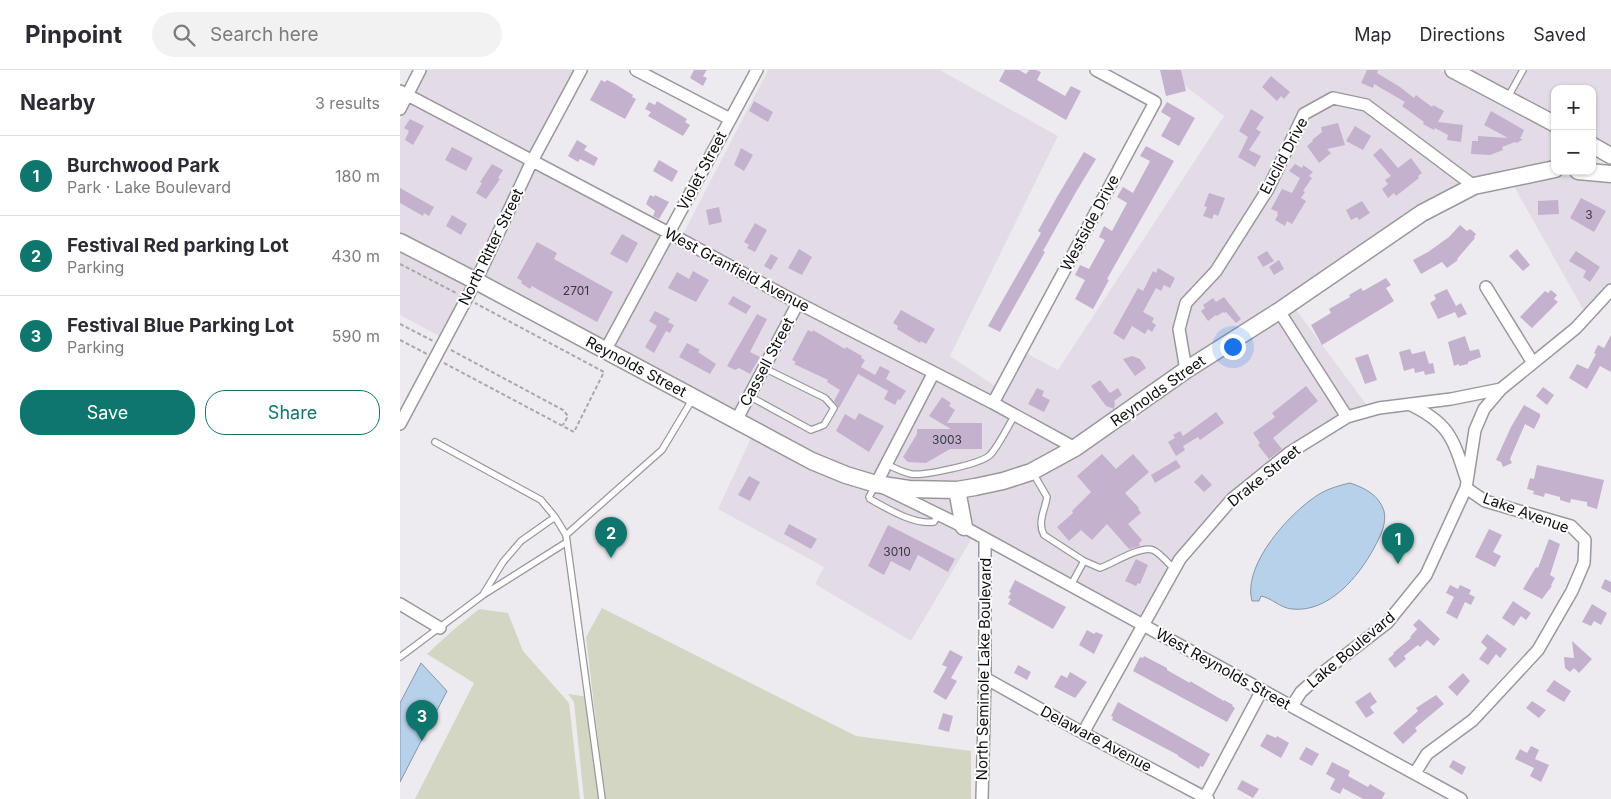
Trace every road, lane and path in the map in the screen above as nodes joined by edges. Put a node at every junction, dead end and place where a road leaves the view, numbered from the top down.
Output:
1 (420, 70) edge
2 (581, 70) edge
3 (636, 70) edge
4 (757, 70) edge
5 (1096, 70) edge
6 (1454, 70) edge
7 (1523, 70) edge
8 (404, 93) edge
9 (1507, 99) junction
10 (400, 109) edge
11 (730, 119) junction
12 (1551, 122) edge
13 (1596, 147) edge
14 (1611, 156) edge
15 (532, 161) junction
16 (1551, 170) edge
17 (1596, 173) edge
18 (1611, 174) edge
19 (1474, 186) junction
20 (669, 233) junction
21 (400, 242) edge
22 (400, 264) edge
23 (476, 281) junction
24 (1486, 287) dead end
25 (1611, 290) edge
26 (467, 299) junction
27 (798, 303) junction
28 (1279, 311) junction
29 (400, 324) edge
30 (400, 340) edge
31 (442, 346) junction
32 (605, 351) junction
33 (435, 359) junction
34 (1533, 363) junction
35 (764, 367) junction
36 (1186, 370) junction
37 (932, 374) junction
38 (1501, 389) junction
39 (749, 396) junction
40 (693, 398) junction
41 (993, 404) junction
42 (1409, 404) junction
43 (1015, 415) junction
44 (1347, 417) junction
45 (736, 421) junction
46 (400, 424) edge
47 (563, 425) junction
48 (436, 442) dead end
49 (1075, 448) junction
50 (886, 464) junction
51 (1032, 471) junction
52 (876, 484) junction
53 (1466, 485) junction
54 (957, 490) junction
55 (938, 515) junction
56 (555, 517) junction
57 (964, 527) junction
58 (566, 535) junction
59 (985, 539) junction
60 (567, 542) junction
61 (1084, 561) junction
62 (1174, 569) junction
63 (1071, 585) junction
64 (483, 595) junction
65 (400, 604) edge
66 (1142, 624) junction
67 (440, 628) junction
68 (400, 657) edge
69 (986, 678) junction
70 (1262, 690) junction
71 (1292, 706) junction
72 (1083, 733) junction
73 (1415, 774) junction
74 (602, 799) edge
75 (982, 799) edge
76 (1206, 799) edge
77 (1462, 799) edge

1 - 8 street
2 - 15 street, North Ritter Street
3 - 11 street
4 - 11 street, Violet Street
5 - 41 street, Westside Drive
6 - 9 street
7 - 9 lane
8 - 10 street
8 - 15 street, West Granfield Avenue
9 - 12 street
11 - 20 street, Violet Street
13 - 14 street
15 - 20 street, West Granfield Avenue
15 - 23 street, North Ritter Street
16 - 19 main road, Reynolds Street
17 - 18 main road
19 - 28 main road, Reynolds Street
19 - 36 street, Euclid Drive
20 - 27 street, West Granfield Avenue
20 - 32 street, Violet Street
21 - 23 main road, Reynolds Street
22 - 26 path
23 - 26 street, North Ritter Street
23 - 32 main road, Reynolds Street
24 - 34 street
25 - 34 street, Lake Boulevard
26 - 31 street, North Ritter Street
26 - 47 path
27 - 35 street, Cassell Street
27 - 37 street, West Granfield Avenue
28 - 36 main road, Reynolds Street
28 - 44 street
29 - 31 path
30 - 33 path
31 - 33 street, North Ritter Street
31 - 47 path
32 - 40 main road, Reynolds Street
33 - 46 street, North Ritter Street
33 - 47 path
34 - 38 street, Lake Boulevard
35 - 39 street, Cassell Street
35 - 39 lane
36 - 49 main road, Reynolds Street
37 - 41 street, West Granfield Avenue
37 - 50 street
38 - 42 street, Drake Street
38 - 53 street, Lake Boulevard
39 - 45 street, Cassell Street
40 - 45 main road, Reynolds Street
40 - 58 lane
41 - 43 street, West Granfield Avenue
42 - 44 street, Drake Street
42 - 53 street
43 - 49 street, West Granfield Avenue
43 - 50 lane
44 - 62 street, Drake Street
45 - 52 main road, Reynolds Street
48 - 56 lane
49 - 51 main road, Reynolds Street
50 - 52 street
51 - 54 main road, Reynolds Street
51 - 61 lane
52 - 54 main road, Reynolds Street
52 - 55 street, Reynolds Street
52 - 55 lane
53 - 71 street, Lake Boulevard
53 - 73 street, Lake Avenue
54 - 57 main road
55 - 57 street, Reynolds Street
56 - 58 lane
56 - 64 lane
57 - 59 street, Reynolds Street
58 - 60 lane
59 - 63 street, West Reynolds Street
59 - 69 street, North Seminole Lake Boulevard
60 - 64 lane
60 - 74 lane
61 - 62 lane
61 - 63 lane
62 - 66 street, Drake Street
63 - 66 street, West Reynolds Street
64 - 67 lane
65 - 67 street
66 - 70 street, West Reynolds Street
66 - 72 street, Drake Street
67 - 68 lane
69 - 72 street, Delaware Avenue
69 - 75 street, North Seminole Lake Boulevard
70 - 71 street, West Reynolds Street
70 - 76 street
71 - 73 street, West Reynolds Street
72 - 76 street, Delaware Avenue
73 - 77 street, West Reynolds Street

